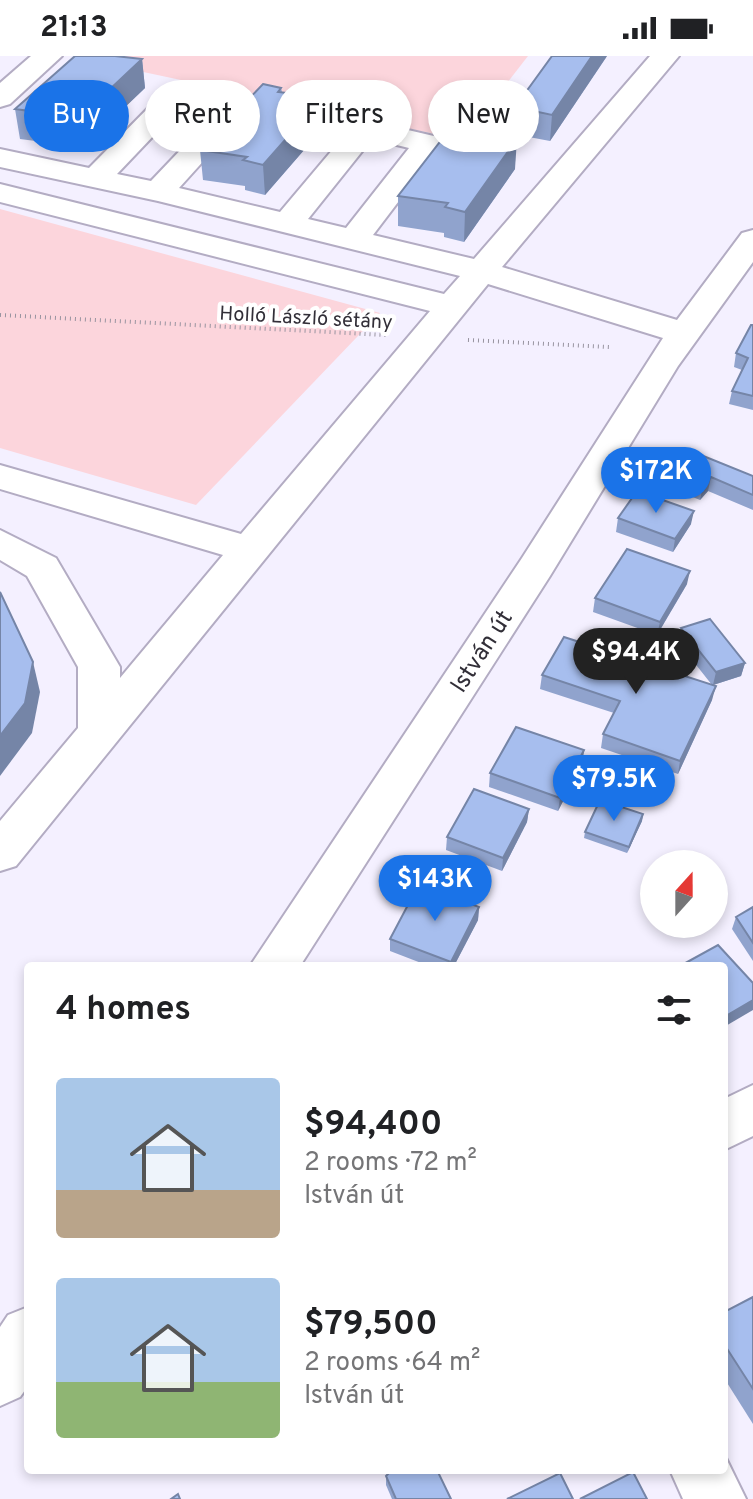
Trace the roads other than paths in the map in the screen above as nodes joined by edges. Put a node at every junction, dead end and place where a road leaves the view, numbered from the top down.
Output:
1 (48, 56) edge
2 (665, 56) edge
3 (0, 98) edge
4 (2, 161) edge
5 (96, 178) junction
6 (158, 192) junction
7 (0, 193) edge
8 (288, 223) junction
9 (354, 239) junction
10 (753, 240) edge
11 (481, 271) junction
12 (451, 306) junction
13 (684, 333) junction
14 (0, 477) edge
15 (0, 543) edge
16 (250, 550) junction
17 (171, 645) junction
18 (99, 667) junction
19 (100, 733) junction
20 (0, 853) edge
21 (288, 961) edge
22 (753, 1108) edge
23 (728, 1124) edge
24 (24, 1341) edge
25 (0, 1377) edge
26 (702, 1474) edge
27 (716, 1499) edge

1 - 3 street
2 - 11 street
4 - 5 street
5 - 6 street
5 - 6 street
6 - 8 street
7 - 12 street
8 - 9 street
8 - 9 street
9 - 11 street
10 - 13 street, István út
11 - 12 street
11 - 13 street
12 - 16 street
13 - 21 street, István út
14 - 16 street
15 - 18 street
16 - 17 street
17 - 18 street
17 - 19 street
18 - 19 street
19 - 20 street
22 - 23 street
24 - 25 street
26 - 27 street

